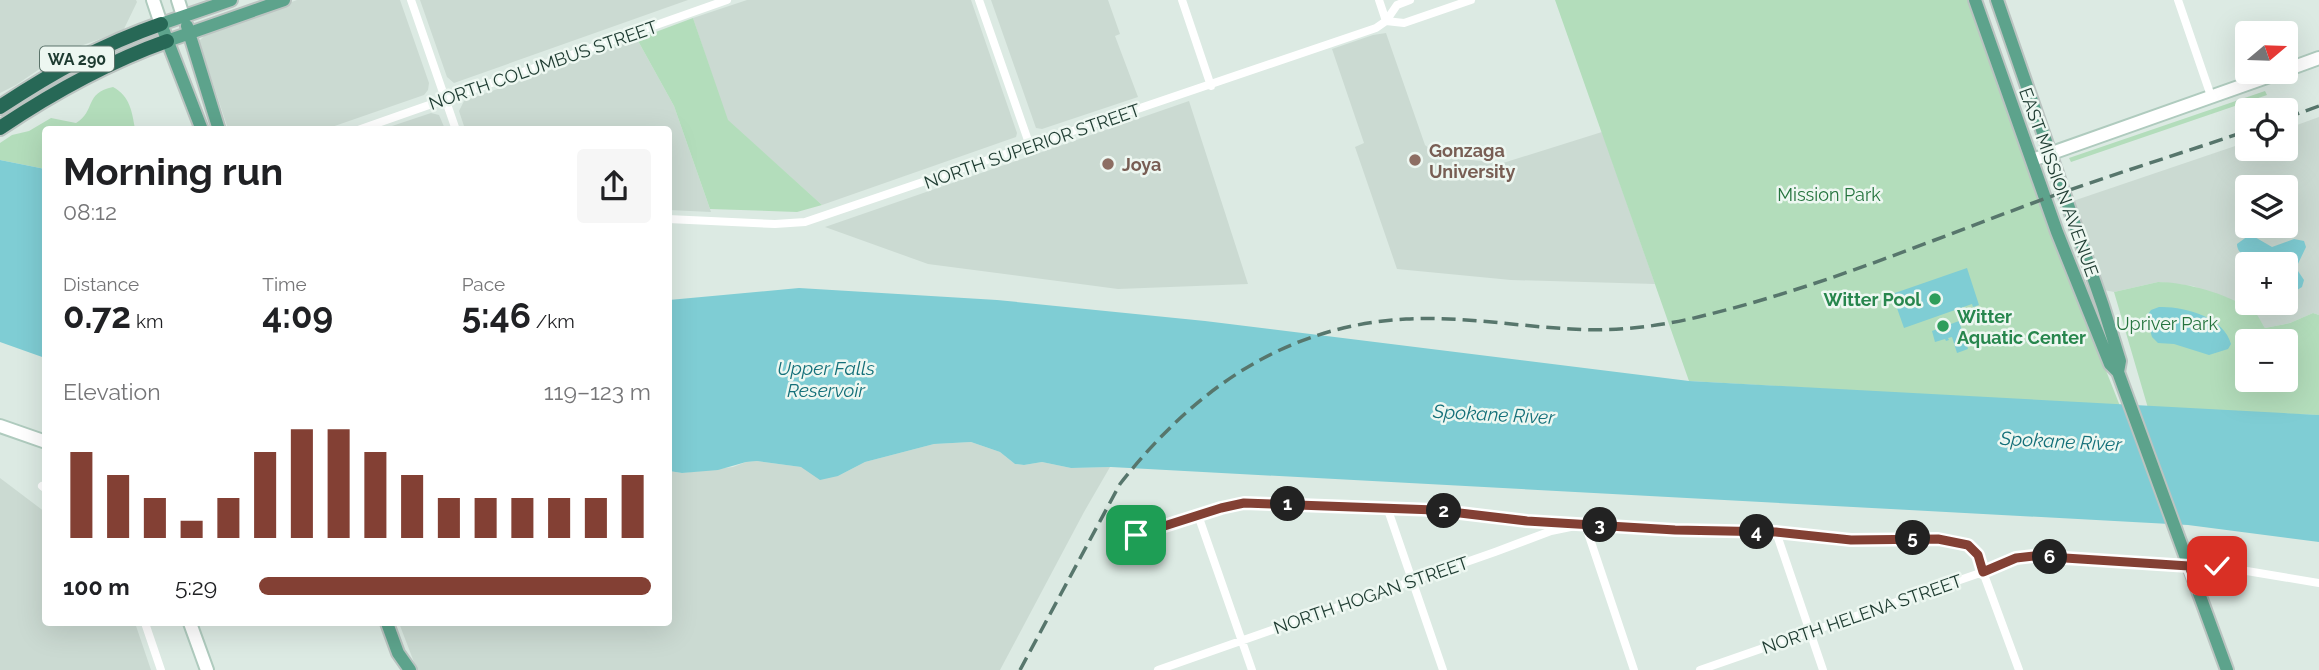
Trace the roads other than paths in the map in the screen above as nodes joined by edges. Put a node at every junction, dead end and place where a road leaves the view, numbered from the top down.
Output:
1 (153, 0) edge
2 (177, 0) edge
3 (231, 0) edge
4 (284, 0) edge
5 (411, 0) edge
6 (727, 0) edge
7 (979, 0) edge
8 (1182, 0) edge
9 (1379, 0) edge
10 (1410, 0) edge
11 (1471, 0) edge
12 (1975, 0) edge
13 (1997, 0) edge
14 (2178, 0) edge
15 (183, 16) junction
16 (1386, 22) junction
17 (161, 24) junction
18 (189, 33) junction
19 (167, 41) junction
20 (2319, 58) edge
21 (2298, 66) edge
22 (2246, 84) edge
23 (1211, 86) junction
24 (2211, 96) junction
25 (445, 98) junction
26 (0, 107) edge
27 (4, 126) edge
28 (200, 126) edge
29 (218, 126) edge
30 (369, 126) edge
31 (455, 126) edge
32 (1030, 146) junction
33 (2051, 153) junction
34 (2032, 160) junction
35 (672, 219) edge
36 (2119, 374) junction
37 (0, 426) edge
38 (42, 441) edge
39 (1388, 510) junction
40 (1198, 515) junction
41 (1585, 524) junction
42 (1776, 532) junction
43 (1121, 539) dead end
44 (2182, 547) junction
45 (2189, 566) junction
46 (2217, 566) junction
47 (1983, 572) junction
48 (1412, 581) junction
49 (2319, 583) edge
50 (2197, 588) junction
51 (146, 626) edge
52 (191, 626) edge
53 (388, 626) edge
54 (1810, 632) junction
55 (1241, 640) junction
56 (398, 653) junction
57 (162, 670) edge
58 (207, 670) edge
59 (398, 670) edge
60 (410, 670) edge
61 (1158, 670) edge
62 (1252, 670) edge
63 (1443, 670) edge
64 (1634, 670) edge
65 (1700, 670) edge
66 (1823, 670) edge
67 (2019, 670) edge
68 (2227, 670) edge

1 - 17 main road
2 - 15 main road
3 - 15 main road
4 - 18 main road
5 - 25 street
6 - 25 street, NORTH COLUMBUS STREET
7 - 32 street
8 - 23 street
9 - 16 street
10 - 16 street, NORTH SUPERIOR STREET
11 - 16 street, NORTH SUPERIOR STREET
12 - 34 main road, EAST MISSION AVENUE
13 - 33 main road, EAST MISSION AVENUE
14 - 24 street
15 - 17 main road, WA 290
15 - 18 main road
16 - 23 street, NORTH SUPERIOR STREET
17 - 19 main road
17 - 26 highway, WA 290
18 - 19 main road
18 - 29 main road
19 - 27 highway, WA 290
19 - 28 main road
20 - 21 main road
22 - 24 main road
23 - 32 street, NORTH SUPERIOR STREET
24 - 33 main road
25 - 30 street, NORTH COLUMBUS STREET
25 - 31 street
32 - 35 street, NORTH SUPERIOR STREET
33 - 34 main road
33 - 36 main road, EAST MISSION AVENUE
34 - 36 main road, EAST MISSION AVENUE
36 - 44 main road, EAST MISSION AVENUE
37 - 38 main road
39 - 40 street
39 - 41 street
39 - 48 street
40 - 43 street
40 - 55 street
41 - 42 street
41 - 48 street, NORTH HOGAN STREET
41 - 64 street
42 - 47 street
42 - 54 street
44 - 45 main road, EAST MISSION AVENUE
44 - 46 street
45 - 47 street, NORTH HELENA STREET
45 - 50 main road, EAST MISSION AVENUE
46 - 49 street
46 - 50 street
47 - 54 street, NORTH HELENA STREET
47 - 67 street
48 - 55 street, NORTH HOGAN STREET
48 - 63 street
50 - 68 main road, EAST MISSION AVENUE
51 - 57 street
52 - 58 main road
53 - 56 main road
54 - 65 street, NORTH HELENA STREET
54 - 66 street
55 - 61 street, NORTH HOGAN STREET
55 - 62 street
56 - 59 main road
56 - 60 main road

